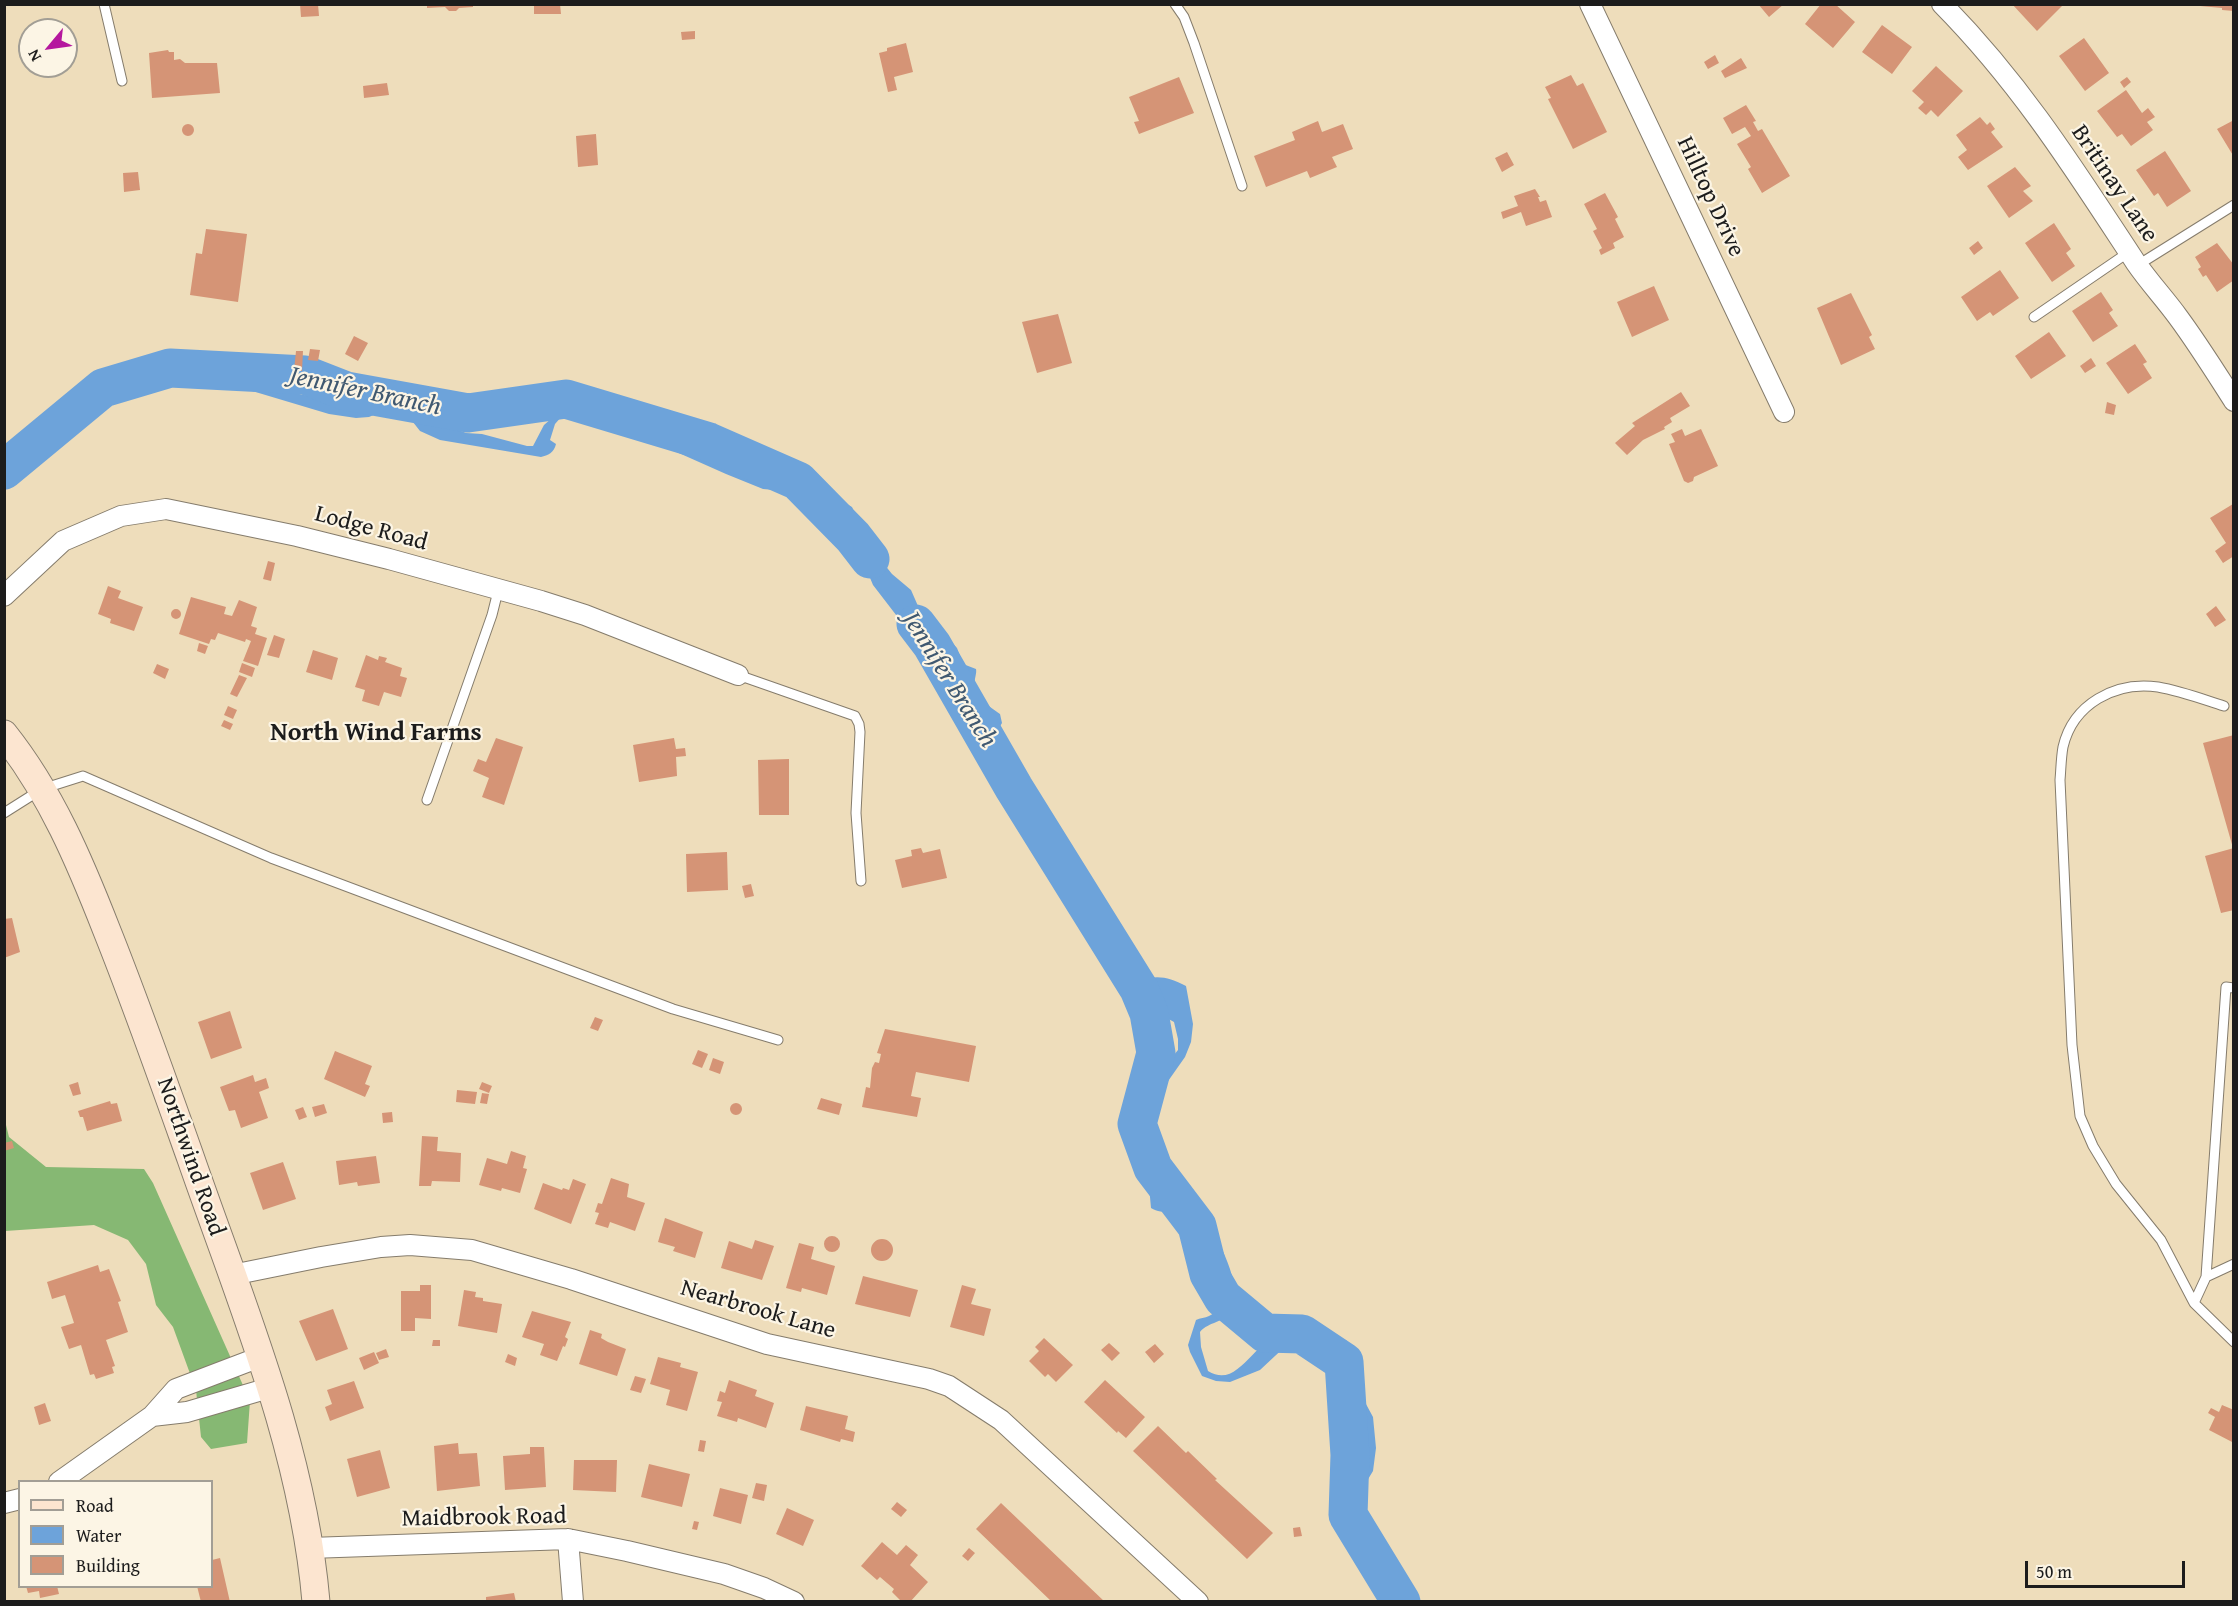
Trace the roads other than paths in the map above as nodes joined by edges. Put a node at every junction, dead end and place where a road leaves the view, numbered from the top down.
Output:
1 (104, 4) edge
2 (1175, 4) edge
3 (1590, 4) edge
4 (1942, 4) edge
5 (122, 81) dead end
6 (1242, 186) dead end
7 (2234, 205) edge
8 (2134, 259) junction
9 (2034, 317) dead end
10 (2234, 401) edge
11 (1784, 412) dead end
12 (498, 591) junction
13 (4, 596) edge
14 (738, 675) joint
15 (2224, 706) dead end
16 (4, 734) edge
17 (42, 789) junction
18 (427, 800) dead end
19 (4, 813) edge
20 (861, 880) dead end
21 (2234, 988) edge
22 (778, 1040) dead end
23 (2234, 1264) edge
24 (232, 1275) junction
25 (2206, 1277) junction
26 (2194, 1303) junction
27 (2234, 1342) edge
28 (260, 1357) junction
29 (269, 1388) junction
30 (152, 1416) junction
31 (61, 1480) edge
32 (568, 1539) junction
33 (310, 1548) junction
34 (316, 1602) edge
35 (573, 1602) edge
36 (794, 1602) edge
37 (1198, 1602) edge

1 - 5 lane
2 - 6 lane
3 - 11 street, Hilltop Drive
4 - 8 street, Britinay Lane
7 - 8 lane
8 - 9 lane
8 - 10 street, Britinay Lane
12 - 13 street, Lodge Road
12 - 14 street, Lodge Road
12 - 18 lane
14 - 20 lane
15 - 26 lane
16 - 17 street, Northwind Road
17 - 19 lane
17 - 22 lane
17 - 24 street, Northwind Road
21 - 25 lane
23 - 25 lane
24 - 28 street, Northwind Road
24 - 37 street, Nearbrook Lane
25 - 26 lane
26 - 27 lane
28 - 29 street, Northwind Road
28 - 30 street
29 - 30 street
29 - 33 street, Northwind Road
30 - 31 street
32 - 33 street, Maidbrook Road
32 - 35 street
32 - 36 street, Maidbrook Road
33 - 34 street, Northwind Road

